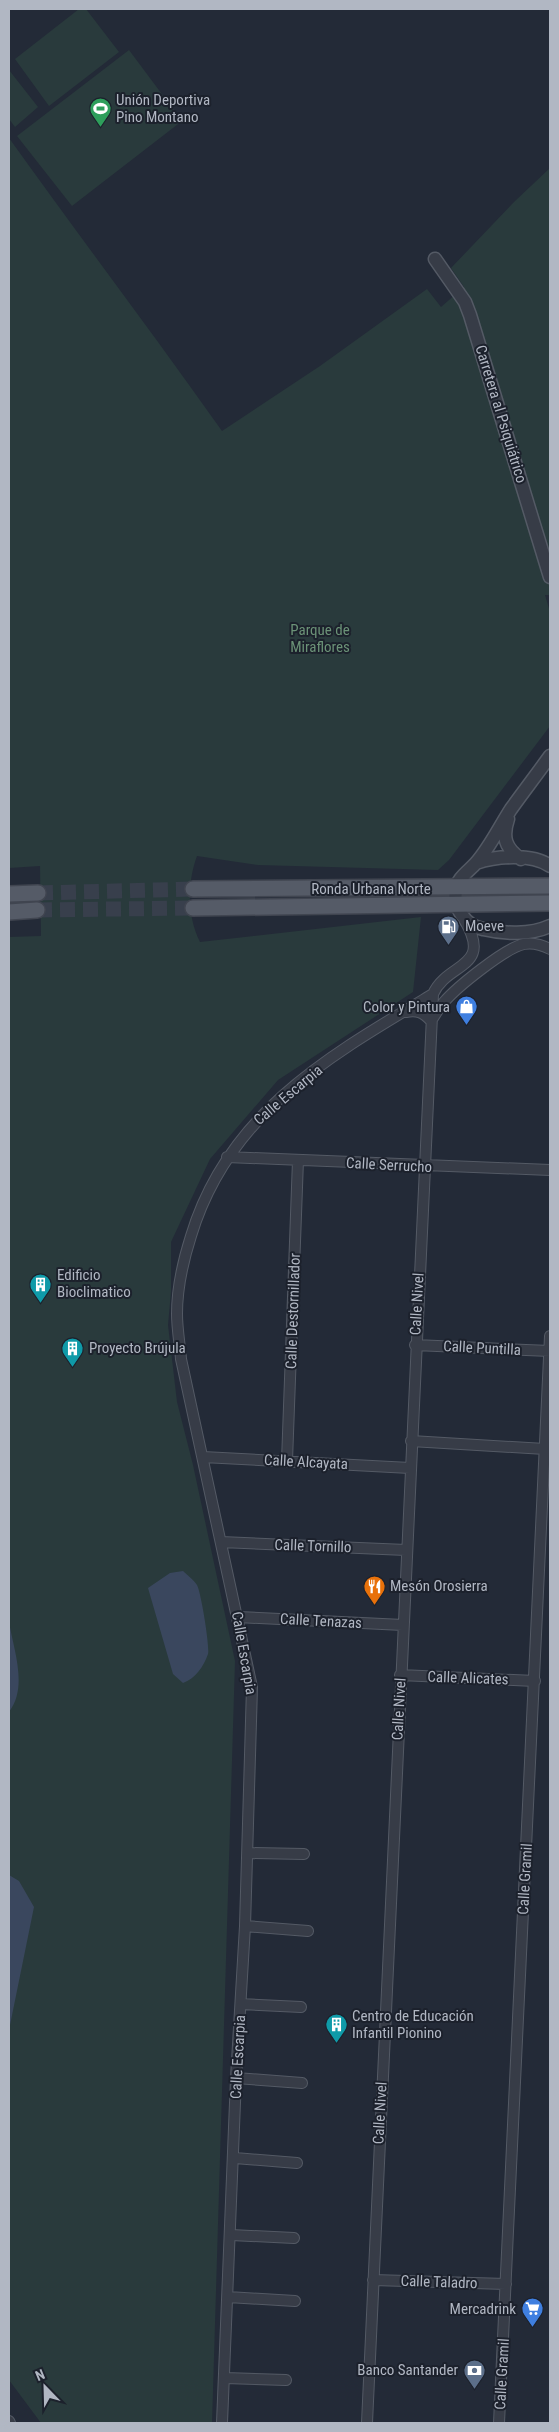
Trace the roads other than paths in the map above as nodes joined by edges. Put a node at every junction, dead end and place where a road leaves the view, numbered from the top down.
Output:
1 (435, 259) dead end
2 (550, 577) edge
3 (550, 756) edge
4 (512, 807) junction
5 (521, 858) junction
6 (476, 863) junction
7 (550, 866) edge
8 (550, 886) edge
9 (456, 888) junction
10 (193, 889) tunnel mouth
11 (38, 892) tunnel mouth
12 (9, 894) edge
13 (550, 903) edge
14 (456, 906) junction
15 (193, 908) tunnel mouth
16 (37, 910) tunnel mouth
17 (9, 912) edge
18 (464, 920) junction
19 (550, 926) edge
20 (550, 949) edge
21 (433, 994) junction
22 (402, 1012) junction
23 (431, 1021) junction
24 (227, 1157) junction
25 (298, 1160) junction
26 (424, 1167) junction
27 (550, 1170) edge
28 (550, 1336) edge
29 (415, 1344) junction
30 (550, 1351) edge
31 (411, 1441) junction
32 (546, 1449) junction
33 (203, 1457) junction
34 (287, 1461) junction
35 (410, 1468) junction
36 (221, 1542) junction
37 (406, 1550) junction
38 (238, 1617) junction
39 (403, 1625) junction
40 (400, 1675) junction
41 (536, 1681) junction
42 (248, 1853) junction
43 (304, 1854) dead end
44 (245, 1926) junction
45 (308, 1931) dead end
46 (241, 2004) junction
47 (301, 2007) dead end
48 (236, 2078) junction
49 (302, 2083) dead end
50 (235, 2158) junction
51 (297, 2163) dead end
52 (231, 2235) junction
53 (294, 2238) dead end
54 (373, 2280) junction
55 (506, 2284) junction
56 (228, 2297) junction
57 (295, 2300) dead end
58 (225, 2378) junction
59 (286, 2380) dead end
60 (222, 2423) edge
61 (367, 2423) edge
62 (500, 2423) edge

1 - 2 street, Carretera al Psiquiátrico
3 - 4 street
4 - 5 street
4 - 6 street
5 - 6 street
5 - 7 street
6 - 9 street
8 - 9 main road, Ronda Urbana Norte
9 - 10 main road, Ronda Urbana Norte
9 - 14 street
11 - 12 main road
13 - 14 main road, Ronda Urbana Norte
14 - 15 main road, Ronda Urbana Norte
14 - 18 street
16 - 17 main road
18 - 19 street
18 - 21 street, Calle Escarpia
20 - 23 street
21 - 22 street, Calle Escarpia
21 - 23 street, Calle Nivel
22 - 23 street
22 - 24 street, Calle Escarpia
23 - 26 street, Calle Nivel
24 - 25 street, Calle Serrucho
24 - 33 street, Calle Escarpia
25 - 26 street, Calle Serrucho
25 - 34 street, Calle Destornillador
26 - 27 street, Calle Serrucho
26 - 29 street, Calle Nivel
28 - 30 street, Calle Gramil
29 - 30 street, Calle Puntilla
29 - 31 street, Calle Nivel
30 - 32 street, Calle Gramil
31 - 32 street
31 - 35 street, Calle Nivel
32 - 41 street, Calle Gramil
33 - 34 street, Calle Alcayata
33 - 36 street, Calle Escarpia
34 - 35 street, Calle Alcayata
35 - 37 street, Calle Nivel
36 - 37 street, Calle Tornillo
36 - 38 street, Calle Escarpia
37 - 39 street, Calle Nivel
38 - 39 street, Calle Tenazas
38 - 42 street, Calle Escarpia
39 - 40 street, Calle Nivel
40 - 41 street, Calle Alicates
40 - 54 street, Calle Nivel
41 - 55 street, Calle Gramil
42 - 43 street
42 - 44 street, Calle Escarpia
44 - 45 street
44 - 46 street, Calle Escarpia
46 - 47 street
46 - 48 street, Calle Escarpia
48 - 49 street
48 - 50 street, Calle Escarpia
50 - 51 street
50 - 52 street, Calle Escarpia
52 - 53 street
52 - 56 street, Calle Escarpia
54 - 55 street, Calle Taladro
54 - 61 street, Calle Nivel
55 - 62 street, Calle Gramil
56 - 57 street
56 - 58 street, Calle Escarpia
58 - 59 street
58 - 60 street, Calle Escarpia

